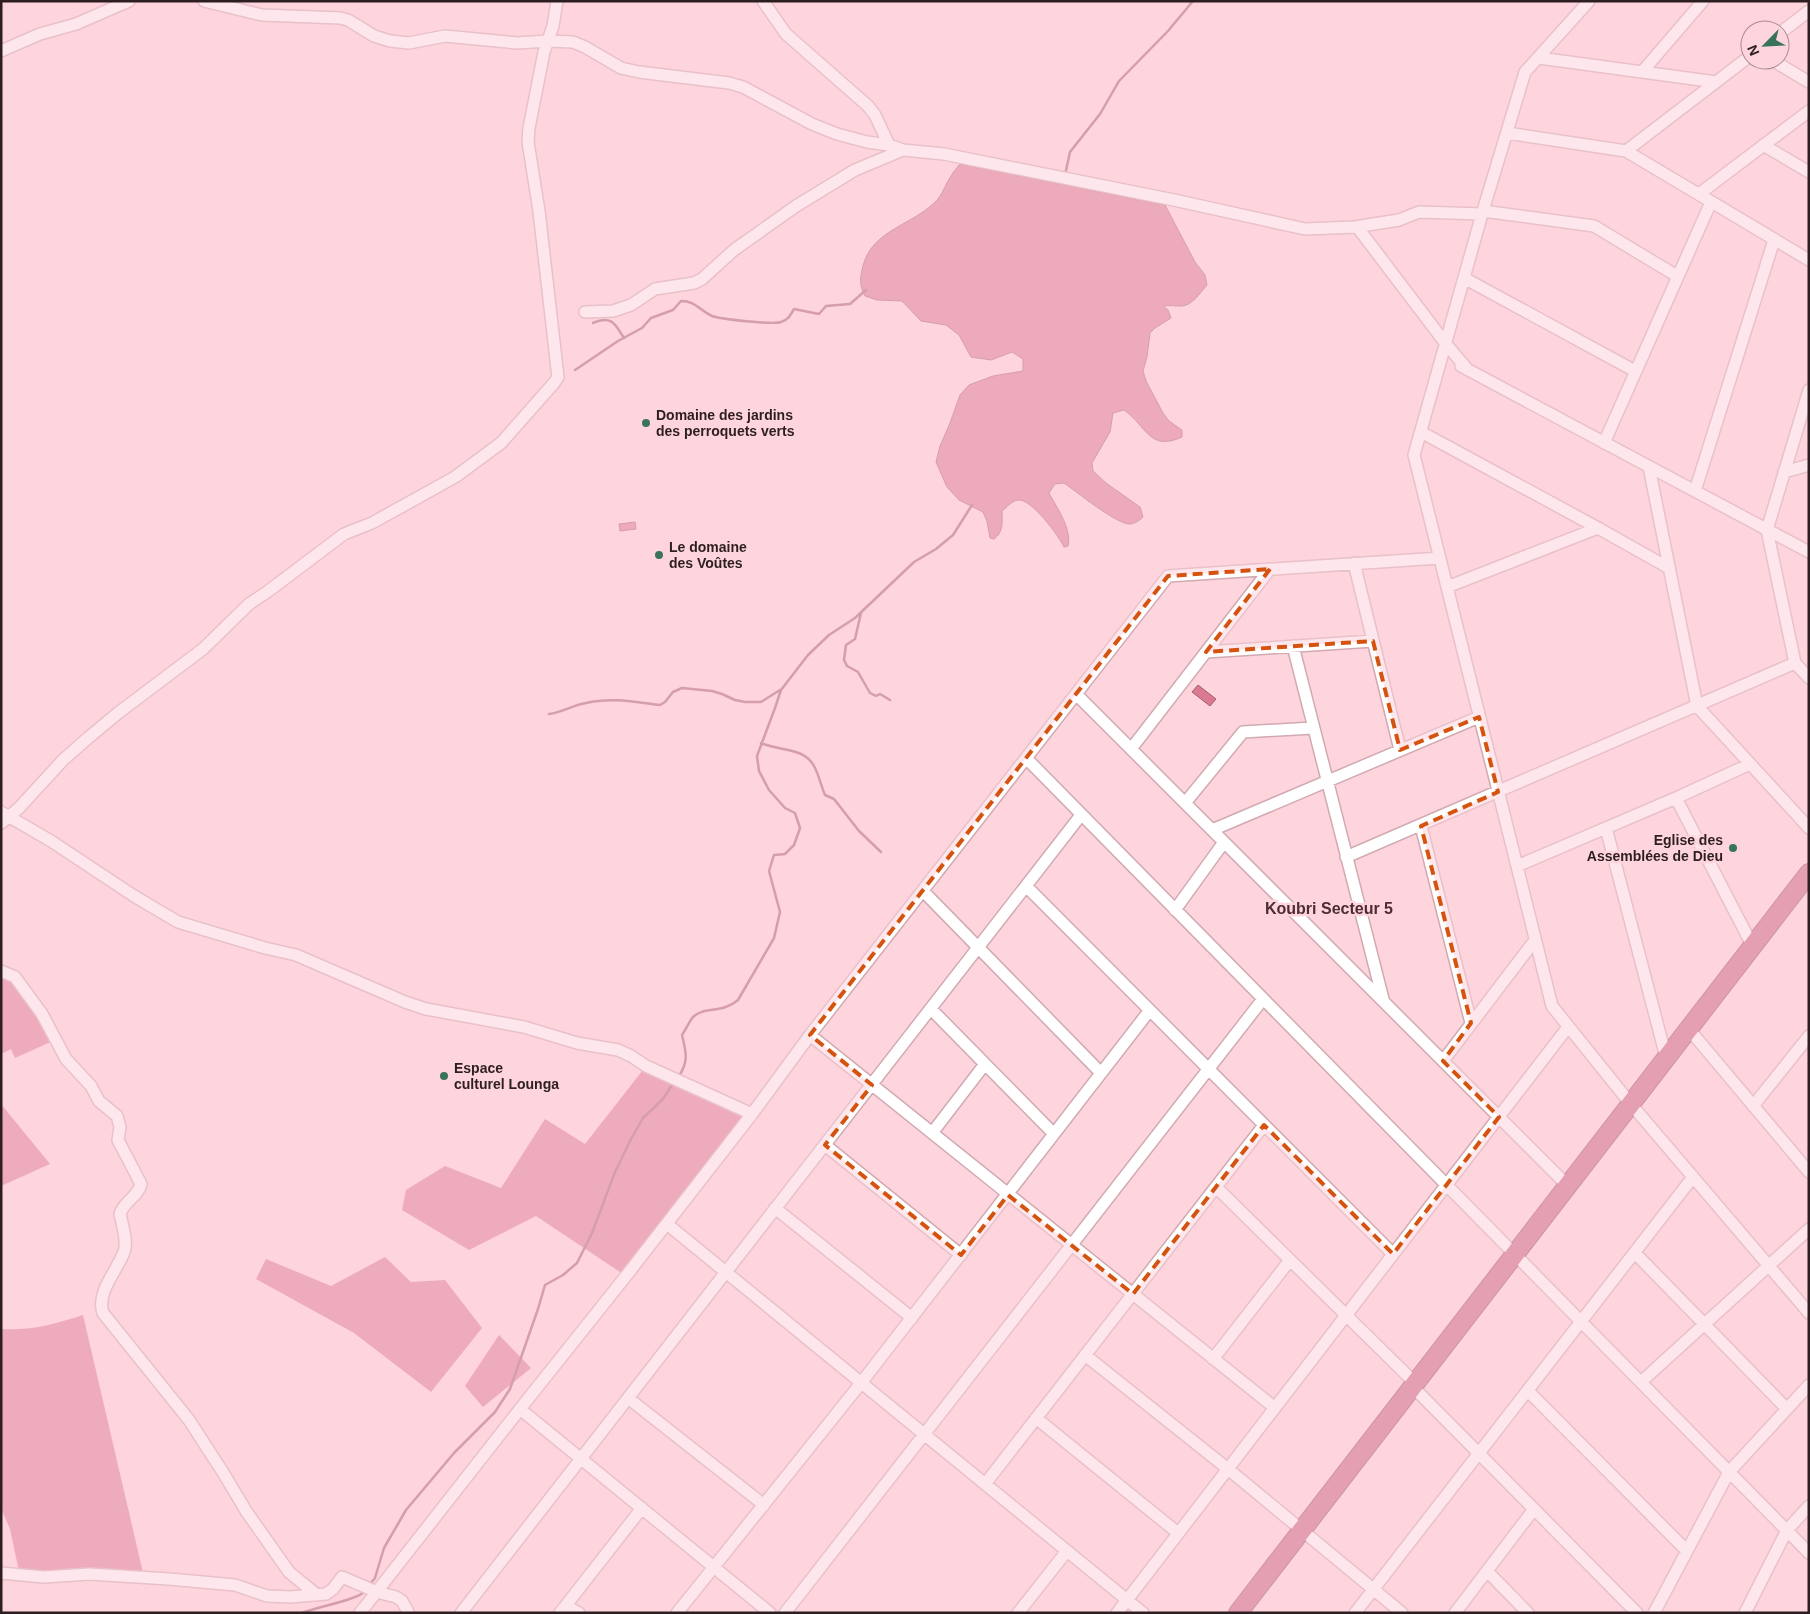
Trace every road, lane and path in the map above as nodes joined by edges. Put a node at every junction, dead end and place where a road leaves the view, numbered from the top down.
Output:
1 (129, 1) edge
2 (204, 1) edge
3 (557, 1) edge
4 (763, 1) edge
5 (1589, 1) edge
6 (1703, 1) edge
7 (1809, 11) edge
8 (1790, 25) edge
9 (548, 41) junction
10 (1, 51) edge
11 (1539, 58) junction
12 (1740, 64) edge
13 (1789, 70) edge
14 (1642, 72) junction
15 (1716, 82) junction
16 (1809, 82) edge
17 (1809, 111) edge
18 (1507, 133) junction
19 (889, 145) junction
20 (1763, 145) junction
21 (903, 150) junction
22 (1626, 151) junction
23 (1809, 172) edge
24 (1699, 194) junction
25 (1710, 202) junction
26 (1483, 213) junction
27 (1354, 227) junction
28 (1774, 240) junction
29 (1809, 260) edge
30 (1678, 276) junction
31 (1464, 278) junction
32 (585, 312) dead end
33 (1446, 344) junction
34 (1442, 356) junction
35 (1468, 370) junction
36 (1636, 371) junction
37 (1809, 390) edge
38 (1420, 432) junction
39 (1604, 443) junction
40 (1809, 464) edge
41 (1649, 467) junction
42 (1784, 472) junction
43 (1695, 491) junction
44 (1598, 528) junction
45 (1767, 530) junction
46 (1809, 552) edge
47 (1440, 558) junction
48 (1354, 563) junction
49 (1669, 568) junction
50 (1270, 569) junction
51 (1447, 587) junction
52 (1373, 641) junction
53 (1293, 646) junction
54 (1206, 652) junction
55 (1795, 663) junction
56 (1809, 678) edge
57 (1076, 694) junction
58 (1698, 706) junction
59 (1479, 717) junction
60 (1313, 728) junction
61 (1131, 749) junction
62 (1400, 750) junction
63 (1026, 758) junction
64 (1750, 764) junction
65 (1327, 781) junction
66 (1498, 792) junction
67 (1676, 798) junction
68 (1184, 803) junction
69 (1082, 815) junction
70 (4, 817) edge
71 (1420, 826) junction
72 (1606, 828) junction
73 (1809, 828) edge
74 (1212, 830) junction
75 (1224, 842) junction
76 (1346, 857) junction
77 (1517, 866) junction
78 (1809, 873) edge
79 (1026, 886) junction
80 (923, 890) junction
81 (1175, 910) junction
82 (1535, 940) junction
83 (1752, 945) junction
84 (979, 947) junction
85 (1, 971) edge
86 (1262, 999) junction
87 (1383, 1001) junction
88 (931, 1009) junction
89 (1150, 1010) junction
90 (1471, 1023) junction
91 (1568, 1027) junction
92 (1688, 1028) junction
93 (810, 1035) junction
94 (1808, 1039) edge
95 (1666, 1057) junction
96 (1442, 1060) junction
97 (985, 1064) junction
98 (1208, 1069) junction
99 (1101, 1073) junction
100 (872, 1085) junction
101 (1630, 1103) junction
102 (1753, 1106) junction
103 (752, 1114) junction
104 (1499, 1117) junction
105 (1264, 1125) junction
106 (932, 1133) junction
107 (1054, 1134) junction
108 (825, 1145) junction
109 (1809, 1172) edge
110 (1693, 1177) junction
111 (1446, 1185) junction
112 (1567, 1185) junction
113 (1216, 1187) junction
114 (1008, 1194) junction
115 (776, 1208) junction
116 (666, 1224) junction
117 (1809, 1229) edge
118 (1071, 1245) junction
119 (1634, 1253) junction
120 (1393, 1254) junction
121 (1514, 1254) junction
122 (961, 1255) junction
123 (1290, 1260) junction
124 (1768, 1266) junction
125 (726, 1272) junction
126 (1132, 1294) junction
127 (1809, 1313) edge
128 (1346, 1315) junction
129 (912, 1318) junction
130 (1581, 1322) junction
131 (1704, 1324) junction
132 (1086, 1355) junction
133 (1213, 1358) junction
134 (1641, 1382) junction
135 (861, 1383) junction
136 (1414, 1384) junction
137 (1809, 1385) edge
138 (1528, 1391) junction
139 (628, 1398) junction
140 (520, 1408) junction
141 (1274, 1408) junction
142 (1787, 1409) junction
143 (1036, 1418) junction
144 (924, 1434) junction
145 (1479, 1453) junction
146 (581, 1459) junction
147 (1228, 1469) junction
148 (1729, 1472) junction
149 (985, 1484) junction
150 (764, 1504) junction
151 (1809, 1506) edge
152 (642, 1508) junction
153 (1534, 1509) junction
154 (1301, 1530) junction
155 (1787, 1530) junction
156 (1178, 1533) junction
157 (1067, 1551) junction
158 (1687, 1551) junction
159 (1809, 1553) edge
160 (714, 1567) junction
161 (1487, 1571) junction
162 (1, 1573) edge
163 (1374, 1589) junction
164 (376, 1593) junction
165 (317, 1596) junction
166 (1127, 1600) junction
167 (563, 1609) edge
168 (408, 1612) edge
169 (360, 1613) edge
170 (461, 1613) edge
171 (579, 1613) edge
172 (677, 1613) edge
173 (770, 1613) edge
174 (786, 1613) edge
175 (1018, 1613) edge
176 (1116, 1613) edge
177 (1143, 1613) edge
178 (1238, 1613) edge
179 (1355, 1613) edge
180 (1402, 1613) edge
181 (1455, 1613) edge
182 (1528, 1613) edge
183 (1637, 1613) edge
184 (1654, 1613) edge
185 (1745, 1613) edge

1 - 10 street
2 - 9 street
3 - 9 street
4 - 19 street
5 - 11 street
6 - 14 street
7 - 8 street
9 - 19 street
9 - 70 street
11 - 14 street
11 - 18 street
12 - 15 street
13 - 16 street
14 - 15 street
15 - 22 street
17 - 20 street
18 - 22 street
18 - 26 street
19 - 21 street
20 - 23 street
20 - 24 street
21 - 27 street
21 - 32 street
22 - 24 street
24 - 25 street
25 - 28 street
25 - 30 street
26 - 27 street
26 - 30 street
26 - 31 street
27 - 33 street
28 - 29 street
28 - 43 street
30 - 36 street
31 - 33 street
31 - 36 street
33 - 34 street
33 - 35 street
34 - 35 street
34 - 38 street
35 - 39 street
36 - 39 street
37 - 42 street
38 - 44 street
38 - 47 street
39 - 41 street
40 - 42 street
41 - 43 street
41 - 49 street
42 - 45 street
43 - 45 street
44 - 49 street
44 - 51 street
45 - 46 street
45 - 55 street
47 - 48 street
47 - 51 street
48 - 50 street
48 - 52 street
49 - 58 street
50 - 54 street
50 - 57 street
51 - 59 street
52 - 53 street
52 - 62 street
53 - 54 street
53 - 60 street
54 - 61 street
55 - 56 street
55 - 58 street
57 - 61 street
57 - 63 street
58 - 64 street
58 - 66 street
59 - 62 street
59 - 66 street
60 - 65 street
60 - 68 street
61 - 68 street
62 - 65 street
63 - 69 street
63 - 80 street
64 - 67 street
64 - 73 street
65 - 74 street
65 - 76 street
66 - 71 street
66 - 77 street
67 - 72 street
67 - 83 street
68 - 74 street
69 - 79 street
69 - 81 street
70 - 103 street
71 - 76 street
71 - 90 street
72 - 77 street
72 - 95 street
74 - 75 street
75 - 81 street
75 - 87 street
76 - 87 street
77 - 82 street
78 - 83 highway
79 - 84 street
79 - 89 street
80 - 84 street
80 - 93 street
81 - 86 street
82 - 90 street
82 - 91 street
83 - 92 highway
84 - 88 street
84 - 99 street
85 - 165 street
86 - 98 street
86 - 111 street
87 - 96 street
88 - 97 street
88 - 100 street
89 - 98 street
89 - 99 street
90 - 96 street
91 - 101 street
91 - 104 street
92 - 95 highway
92 - 102 street
93 - 100 street
93 - 103 street
94 - 102 street
95 - 101 highway
96 - 104 street
97 - 106 street
97 - 107 street
98 - 105 street
98 - 118 street
99 - 107 street
100 - 106 street
100 - 108 street
101 - 110 street
101 - 112 highway
102 - 109 street
103 - 116 street
104 - 111 street
104 - 112 street
105 - 113 street
105 - 120 street
106 - 114 street
107 - 114 street
108 - 115 street
108 - 122 street
110 - 119 street
110 - 124 street
111 - 120 street
111 - 121 street
112 - 121 highway
113 - 123 street
113 - 126 street
114 - 118 street
114 - 122 street
115 - 125 street
115 - 129 street
116 - 125 street
116 - 140 street
117 - 124 street
118 - 126 street
118 - 144 street
119 - 130 street
119 - 131 street
120 - 128 street
121 - 130 street
121 - 136 highway
122 - 129 street
123 - 128 street
123 - 133 street
124 - 127 street
124 - 131 street
125 - 135 street
125 - 139 street
126 - 132 street
126 - 133 street
128 - 136 street
128 - 141 street
129 - 135 street
130 - 134 street
130 - 138 street
131 - 134 street
131 - 142 street
132 - 143 street
132 - 147 street
133 - 141 street
134 - 148 street
135 - 144 street
135 - 150 street
136 - 145 street
136 - 154 highway
137 - 142 street
138 - 145 street
138 - 158 street
139 - 146 street
139 - 150 street
140 - 146 street
140 - 164 street
141 - 147 street
142 - 148 street
143 - 149 street
143 - 156 street
144 - 149 street
144 - 174 street
145 - 153 street
145 - 163 street
146 - 152 street
146 - 170 street
147 - 154 street
147 - 156 street
148 - 155 street
148 - 158 street
149 - 157 street
150 - 160 street
151 - 155 street
152 - 160 street
152 - 167 street
153 - 161 street
153 - 183 street
154 - 163 street
154 - 178 highway
155 - 159 street
155 - 185 street
156 - 166 street
157 - 166 street
157 - 175 street
158 - 184 street
160 - 172 street
160 - 173 street
161 - 181 street
161 - 182 street
162 - 165 street
163 - 179 street
163 - 180 street
164 - 165 street
164 - 168 street
164 - 169 street
166 - 176 street
166 - 177 street
167 - 171 street

